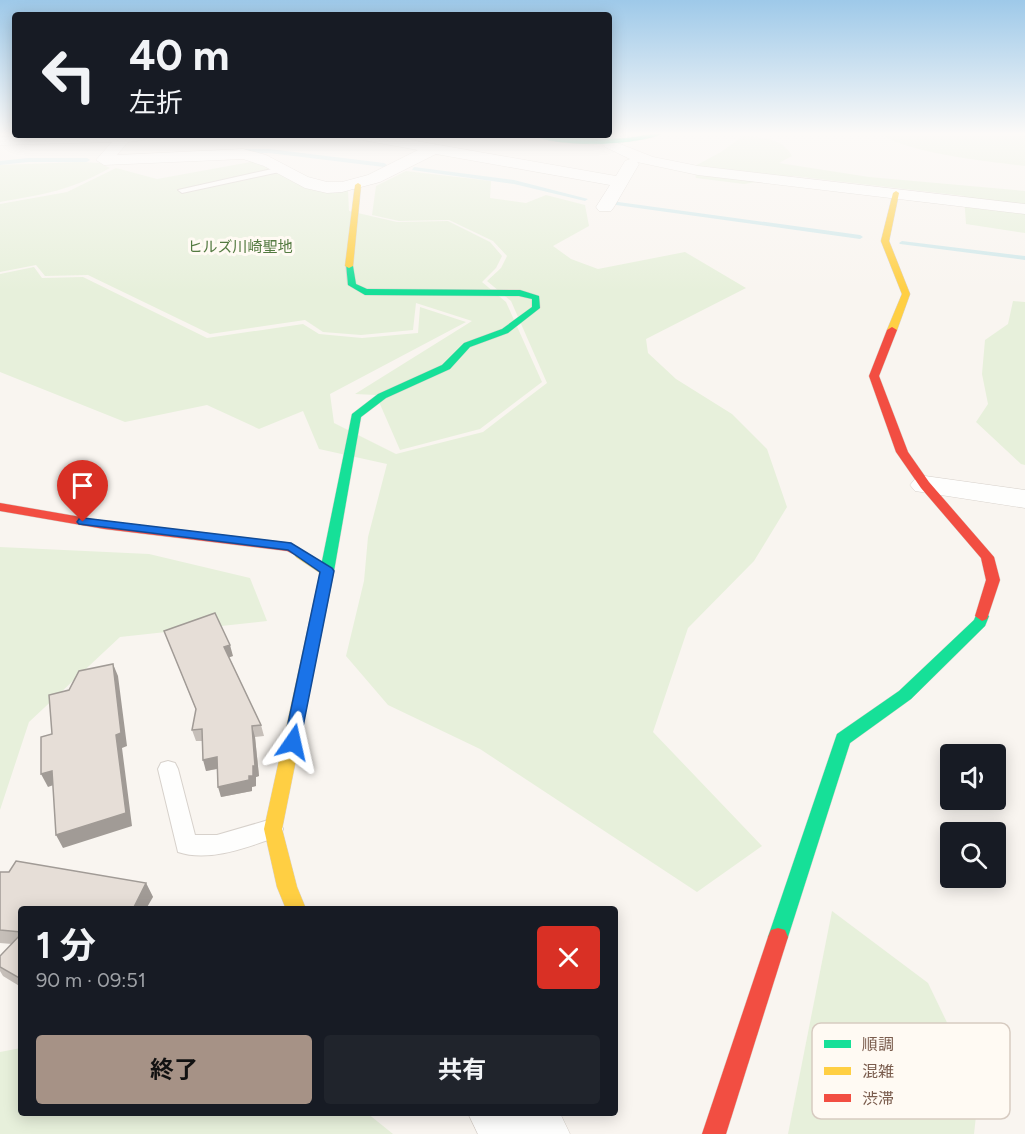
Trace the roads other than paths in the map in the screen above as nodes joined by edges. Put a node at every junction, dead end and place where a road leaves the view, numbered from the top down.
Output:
1 (358, 185) edge
2 (201, 186) edge
3 (619, 186) edge
4 (834, 186) edge
5 (182, 190) dead end
6 (896, 193) junction
7 (606, 207) dead end
8 (1025, 209) edge
9 (926, 485) junction
10 (1025, 499) edge
11 (0, 507) edge
12 (327, 571) junction
13 (168, 769) dead end
14 (273, 829) junction
15 (295, 906) edge
16 (502, 1116) edge
17 (541, 1134) edge
18 (714, 1134) edge

1 - 12 street
2 - 5 lane
3 - 7 street
4 - 6 street
6 - 8 street
6 - 9 street
9 - 10 street
9 - 18 street
11 - 12 street
12 - 14 street
13 - 14 lane
14 - 15 street
16 - 17 street

